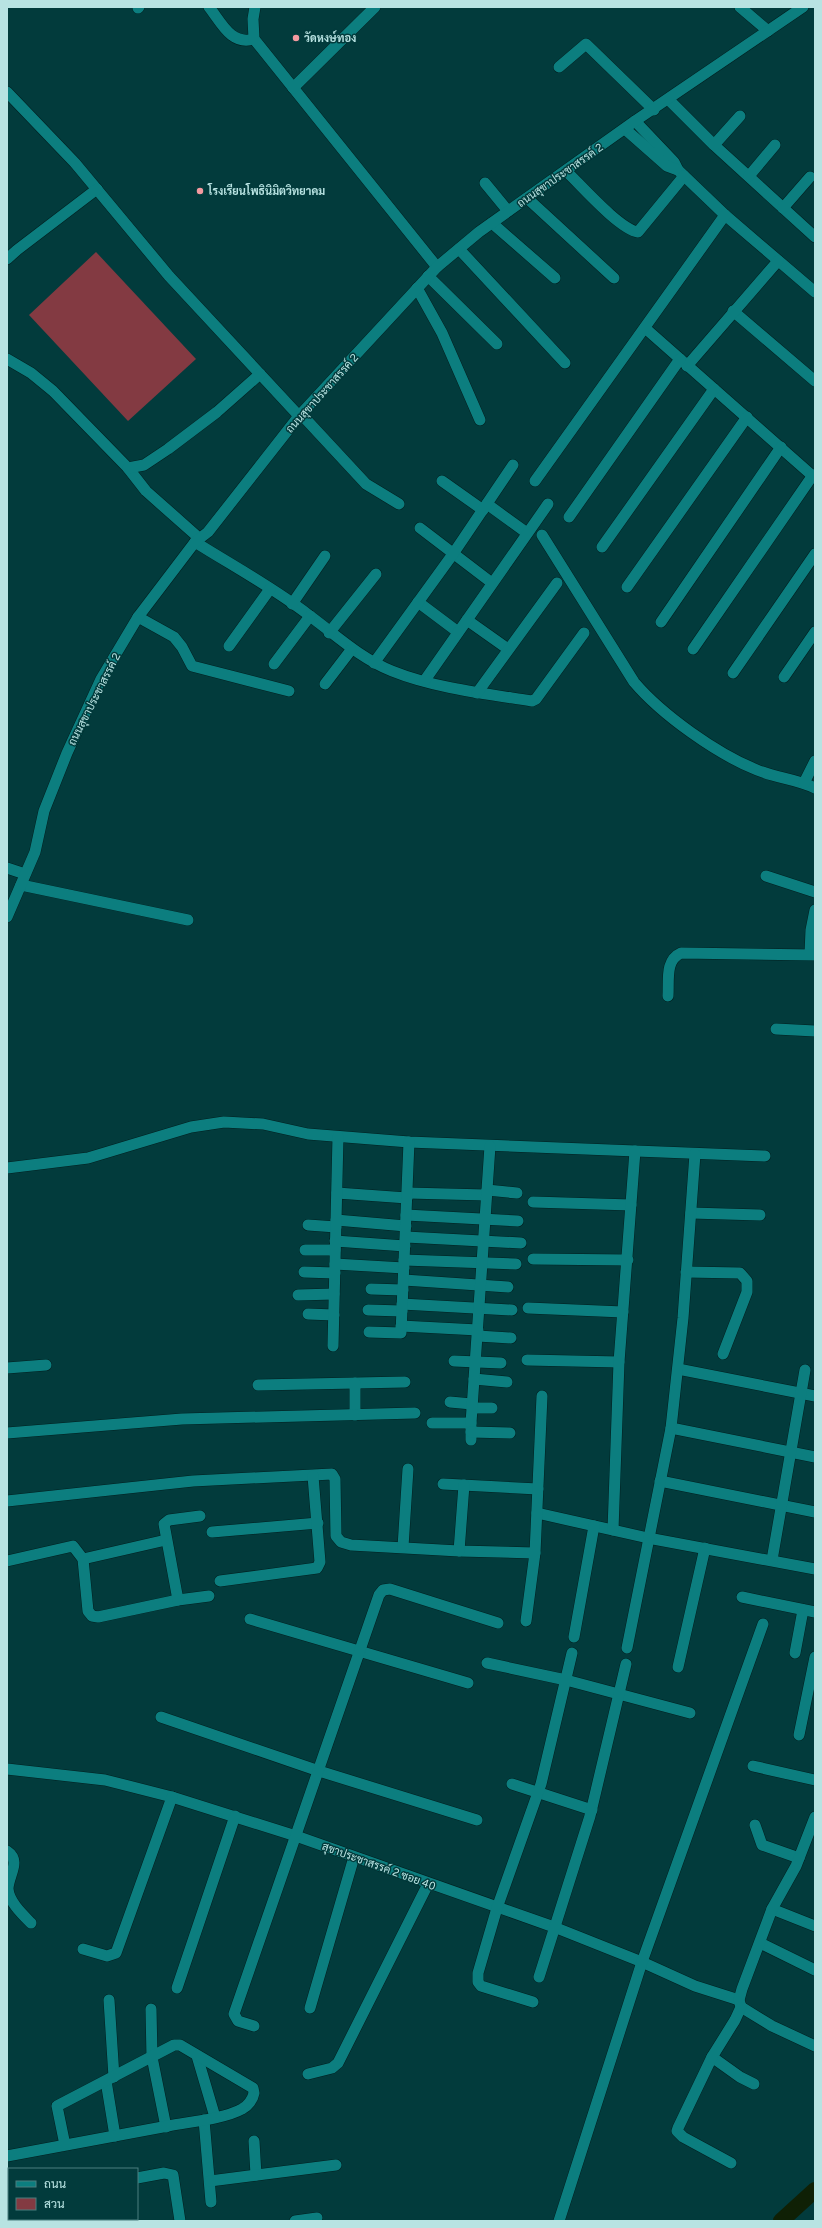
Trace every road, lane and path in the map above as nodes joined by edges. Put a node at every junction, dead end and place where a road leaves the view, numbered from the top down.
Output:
1 (209, 7) edge
2 (255, 7) edge
3 (375, 7) edge
4 (740, 7) edge
5 (803, 7) edge
6 (768, 31) junction
7 (254, 39) junction
8 (559, 67) dead end
9 (293, 88) junction
10 (7, 92) edge
11 (669, 100) junction
12 (654, 110) junction
13 (740, 116) dead end
14 (635, 121) junction
15 (625, 129) junction
16 (714, 145) junction
17 (775, 145) dead end
18 (566, 170) junction
19 (681, 173) junction
20 (749, 176) junction
21 (810, 177) dead end
22 (485, 182) dead end
23 (97, 190) junction
24 (527, 198) junction
25 (783, 208) junction
26 (508, 211) junction
27 (725, 215) junction
28 (492, 223) junction
29 (815, 237) edge
30 (459, 249) junction
31 (7, 259) edge
32 (778, 261) junction
33 (437, 266) junction
34 (428, 276) junction
35 (555, 278) dead end
36 (614, 278) dead end
37 (417, 288) junction
38 (815, 292) edge
39 (733, 311) junction
40 (645, 328) junction
41 (497, 344) dead end
42 (7, 359) edge
43 (684, 362) junction
44 (565, 363) dead end
45 (260, 374) junction
46 (815, 381) edge
47 (714, 389) junction
48 (300, 415) junction
49 (747, 417) junction
50 (480, 420) dead end
51 (781, 447) junction
52 (513, 465) dead end
53 (128, 468) junction
54 (814, 476) edge
55 (442, 480) dead end
56 (535, 481) dead end
57 (399, 504) dead end
58 (548, 504) dead end
59 (485, 507) junction
60 (569, 516) dead end
61 (420, 528) dead end
62 (527, 533) junction
63 (542, 535) dead end
64 (197, 540) junction
65 (602, 547) dead end
66 (452, 554) junction
67 (815, 554) edge
68 (325, 556) dead end
69 (376, 574) dead end
70 (492, 583) junction
71 (556, 583) dead end
72 (627, 587) dead end
73 (270, 589) junction
74 (418, 602) junction
75 (292, 604) junction
76 (310, 616) junction
77 (138, 617) junction
78 (467, 620) junction
79 (661, 622) dead end
80 (458, 632) junction
81 (815, 632) edge
82 (329, 633) junction
83 (584, 633) dead end
84 (229, 646) dead end
85 (508, 649) junction
86 (693, 649) dead end
87 (351, 650) junction
88 (374, 663) junction
89 (274, 664) dead end
90 (733, 673) dead end
91 (784, 676) dead end
92 (425, 680) junction
93 (325, 684) dead end
94 (289, 691) dead end
95 (477, 693) junction
96 (815, 761) edge
97 (804, 782) junction
98 (815, 788) edge
99 (7, 868) edge
100 (25, 874) junction
101 (766, 876) dead end
102 (21, 885) junction
103 (815, 892) edge
104 (8, 910) edge
105 (815, 910) edge
106 (188, 920) dead end
107 (812, 954) edge
108 (668, 996) dead end
109 (776, 1029) dead end
110 (815, 1031) edge
111 (338, 1137) junction
112 (409, 1142) junction
113 (490, 1146) junction
114 (635, 1151) junction
115 (695, 1154) junction
116 (765, 1156) dead end
117 (7, 1168) edge
118 (337, 1193) junction
119 (486, 1193) junction
120 (517, 1193) dead end
121 (407, 1196) junction
122 (533, 1202) dead end
123 (631, 1205) junction
124 (691, 1213) junction
125 (760, 1215) dead end
126 (485, 1219) junction
127 (406, 1220) junction
128 (518, 1221) dead end
129 (336, 1224) junction
130 (308, 1225) dead end
131 (405, 1241) junction
132 (484, 1241) junction
133 (521, 1243) dead end
134 (335, 1246) junction
135 (304, 1250) dead end
136 (533, 1259) dead end
137 (628, 1260) junction
138 (482, 1263) junction
139 (404, 1264) junction
140 (516, 1264) dead end
141 (335, 1268) junction
142 (304, 1272) dead end
143 (686, 1272) junction
144 (403, 1285) junction
145 (481, 1286) junction
146 (508, 1287) dead end
147 (371, 1289) dead end
148 (298, 1294) dead end
149 (334, 1294) junction
150 (402, 1308) junction
151 (480, 1308) junction
152 (528, 1308) dead end
153 (368, 1310) dead end
154 (512, 1310) dead end
155 (623, 1312) junction
156 (308, 1314) dead end
157 (334, 1315) junction
158 (401, 1326) junction
159 (369, 1332) dead end
160 (478, 1333) junction
161 (511, 1338) dead end
162 (333, 1346) dead end
163 (723, 1354) dead end
164 (527, 1360) dead end
165 (454, 1361) dead end
166 (475, 1362) junction
167 (501, 1362) dead end
168 (619, 1362) junction
169 (46, 1365) dead end
170 (7, 1368) edge
171 (678, 1369) junction
172 (805, 1370) dead end
173 (474, 1379) junction
174 (405, 1382) dead end
175 (507, 1382) dead end
176 (356, 1383) junction
177 (258, 1384) dead end
178 (801, 1393) junction
179 (542, 1396) dead end
180 (815, 1396) edge
181 (450, 1402) dead end
182 (472, 1406) junction
183 (492, 1408) dead end
184 (415, 1413) dead end
185 (356, 1415) junction
186 (432, 1423) dead end
187 (671, 1428) junction
188 (471, 1431) junction
189 (7, 1433) edge
190 (510, 1433) dead end
191 (790, 1452) junction
192 (815, 1457) edge
193 (408, 1469) dead end
194 (313, 1476) junction
195 (660, 1481) junction
196 (443, 1484) dead end
197 (464, 1485) junction
198 (538, 1489) junction
199 (7, 1501) edge
200 (781, 1505) junction
201 (815, 1512) edge
202 (537, 1513) junction
203 (200, 1516) dead end
204 (318, 1523) junction
205 (594, 1526) junction
206 (613, 1530) junction
207 (212, 1532) dead end
208 (648, 1538) junction
209 (166, 1540) junction
210 (403, 1547) junction
211 (705, 1548) junction
212 (459, 1551) junction
213 (535, 1553) junction
214 (83, 1559) junction
215 (772, 1560) junction
216 (7, 1561) edge
217 (815, 1569) edge
218 (220, 1581) dead end
219 (209, 1596) dead end
220 (742, 1597) dead end
221 (178, 1600) junction
222 (803, 1610) junction
223 (815, 1612) edge
224 (250, 1619) dead end
225 (526, 1621) dead end
226 (498, 1623) dead end
227 (763, 1624) dead end
228 (574, 1637) dead end
229 (627, 1648) dead end
230 (361, 1650) junction
231 (572, 1653) dead end
232 (795, 1653) dead end
233 (815, 1657) edge
234 (487, 1663) dead end
235 (626, 1664) dead end
236 (678, 1667) dead end
237 (566, 1680) junction
238 (468, 1683) dead end
239 (812, 1685) edge
240 (620, 1693) junction
241 (690, 1713) dead end
242 (161, 1717) dead end
243 (799, 1735) dead end
244 (753, 1766) dead end
245 (7, 1769) edge
246 (319, 1771) junction
247 (815, 1780) edge
248 (512, 1784) dead end
249 (538, 1792) junction
250 (172, 1797) junction
251 (592, 1810) junction
252 (235, 1816) junction
253 (815, 1817) edge
254 (477, 1820) dead end
255 (755, 1825) dead end
256 (296, 1836) junction
257 (7, 1851) edge
258 (354, 1857) junction
259 (799, 1858) junction
260 (428, 1884) junction
261 (497, 1908) junction
262 (772, 1910) junction
263 (31, 1923) dead end
264 (815, 1926) edge
265 (554, 1927) junction
266 (760, 1943) junction
267 (83, 1949) dead end
268 (642, 1962) junction
269 (815, 1970) edge
270 (539, 1977) dead end
271 (177, 1988) dead end
272 (109, 2000) dead end
273 (533, 2002) dead end
274 (740, 2004) junction
275 (310, 2008) dead end
276 (151, 2009) dead end
277 (254, 2026) dead end
278 (815, 2046) edge
279 (197, 2056) junction
280 (152, 2057) junction
281 (712, 2057) junction
282 (308, 2074) dead end
283 (110, 2079) junction
284 (754, 2084) dead end
285 (215, 2117) junction
286 (204, 2120) junction
287 (166, 2126) junction
288 (115, 2136) junction
289 (254, 2141) dead end
290 (65, 2145) junction
291 (7, 2156) edge
292 (731, 2162) dead end
293 (336, 2164) dead end
294 (256, 2175) junction
295 (138, 2178) edge
296 (210, 2181) junction
297 (211, 2202) dead end
298 (317, 2218) dead end
299 (180, 2221) edge
300 (295, 2221) edge
301 (559, 2221) edge

1 - 7 street
2 - 7 street
3 - 9 street
4 - 6 street
5 - 6 street, ถนนสุขาประชาสรรค์ 2
6 - 11 street, ถนนสุขาประชาสรรค์ 2
7 - 9 street
8 - 12 street
9 - 33 street
10 - 23 street
11 - 12 street, ถนนสุขาประชาสรรค์ 2
11 - 16 street
12 - 14 street, ถนนสุขาประชาสรรค์ 2
13 - 16 street
14 - 15 street, ถนนสุขาประชาสรรค์ 2
14 - 19 street
15 - 18 street, ถนนสุขาประชาสรรค์ 2
15 - 19 street
16 - 20 street
17 - 20 street
18 - 19 street
18 - 24 street, ถนนสุขาประชาสรรค์ 2
19 - 27 street
20 - 25 street
21 - 25 street
22 - 26 street
23 - 31 street
23 - 45 street
24 - 26 street, ถนนสุขาประชาสรรค์ 2
24 - 36 street
25 - 29 street
26 - 28 street, ถนนสุขาประชาสรรค์ 2
27 - 32 street
27 - 40 street
28 - 30 street, ถนนสุขาประชาสรรค์ 2
28 - 35 street
30 - 33 street, ถนนสุขาประชาสรรค์ 2
30 - 44 street
32 - 38 street
32 - 39 street
33 - 34 street, ถนนสุขาประชาสรรค์ 2
34 - 37 street, ถนนสุขาประชาสรรค์ 2
34 - 41 street
37 - 48 street, ถนนสุขาประชาสรรค์ 2
37 - 50 street
39 - 43 street
39 - 46 street
40 - 43 street
40 - 56 street
42 - 53 street
43 - 47 street
43 - 60 street
45 - 48 street
45 - 53 street
47 - 49 street
47 - 65 street
48 - 57 street
48 - 64 street, ถนนสุขาประชาสรรค์ 2
49 - 51 street
49 - 72 street
51 - 54 street
51 - 79 street
52 - 59 street
53 - 64 street
54 - 86 street
55 - 59 street
58 - 62 street
59 - 62 street
59 - 66 street
61 - 66 street
62 - 70 street
63 - 97 street
64 - 73 street
64 - 77 street, ถนนสุขาประชาสรรค์ 2
66 - 70 street
66 - 74 street
67 - 90 street
68 - 75 street
69 - 82 street
70 - 78 street
71 - 85 street
73 - 75 street
73 - 84 street
74 - 80 street
74 - 88 street
75 - 76 street
76 - 82 street
76 - 89 street
77 - 94 street
77 - 100 street, ถนนสุขาประชาสรรค์ 2
78 - 80 street
78 - 85 street
80 - 92 street
81 - 91 street
82 - 87 street
83 - 95 street
85 - 95 street
87 - 88 street
87 - 93 street
88 - 92 street
92 - 95 street
96 - 97 street
97 - 98 street
99 - 100 street
100 - 102 street, ถนนสุขาประชาสรรค์ 2
101 - 103 street
102 - 104 street, ถนนสุขาประชาสรรค์ 2
102 - 106 street
105 - 107 street
107 - 108 street
109 - 110 street
111 - 112 street
111 - 117 street
111 - 118 street
112 - 113 street
112 - 121 street
113 - 114 street
113 - 119 street
114 - 115 street
114 - 123 street
115 - 116 street
115 - 124 street
118 - 121 street
118 - 129 street
119 - 120 street
119 - 121 street
119 - 126 street
121 - 127 street
122 - 123 street
123 - 137 street
124 - 125 street
124 - 143 street
126 - 127 street
126 - 128 street
126 - 132 street
127 - 129 street
127 - 131 street
129 - 130 street
129 - 134 street
131 - 132 street
131 - 134 street
131 - 139 street
132 - 133 street
132 - 138 street
134 - 135 street
134 - 141 street
136 - 137 street
137 - 155 street
138 - 139 street
138 - 140 street
138 - 145 street
139 - 141 street
139 - 144 street
141 - 142 street
141 - 149 street
143 - 163 street
143 - 171 street
144 - 145 street
144 - 147 street
144 - 150 street
145 - 146 street
145 - 151 street
148 - 149 street
149 - 157 street
150 - 151 street
150 - 153 street
150 - 158 street
151 - 154 street
151 - 160 street
152 - 155 street
155 - 168 street
156 - 157 street
157 - 162 street
158 - 159 street
158 - 160 street
160 - 161 street
160 - 166 street
164 - 168 street
165 - 166 street
166 - 167 street
166 - 173 street
168 - 206 street
169 - 170 street
171 - 178 street
171 - 187 street
172 - 178 street
173 - 175 street
173 - 182 street
174 - 176 street
176 - 177 street
176 - 185 street
178 - 180 street
178 - 191 street
179 - 198 street
181 - 182 street
182 - 183 street
182 - 188 street
184 - 185 street
185 - 189 street
186 - 188 street
187 - 191 street
187 - 195 street
188 - 190 street
191 - 192 street
191 - 200 street
193 - 210 street
194 - 199 street
194 - 204 street
194 - 210 street
195 - 200 street
195 - 208 street
196 - 197 street
197 - 198 street
197 - 212 street
198 - 202 street
200 - 201 street
200 - 215 street
202 - 205 street
202 - 213 street
203 - 209 street
204 - 207 street
204 - 218 street
205 - 206 street
205 - 228 street
206 - 208 street
208 - 211 street
208 - 229 street
209 - 214 street
209 - 221 street
210 - 212 street
211 - 215 street
211 - 236 street
212 - 213 street
213 - 225 street
214 - 216 street
214 - 221 street
215 - 217 street
219 - 221 street
220 - 222 street
222 - 223 street
222 - 232 street
224 - 230 street
226 - 230 street
227 - 268 street
230 - 238 street
230 - 246 street
231 - 237 street
233 - 239 street
234 - 237 street
235 - 240 street
237 - 240 street
237 - 249 street
239 - 243 street
240 - 241 street
240 - 251 street
242 - 246 street
244 - 247 street
245 - 250 street, สุขาประชาสรรค์ 2 ซอย 40
246 - 254 street
246 - 256 street
248 - 249 street
249 - 251 street
249 - 261 street
250 - 252 street, สุขาประชาสรรค์ 2 ซอย 40
250 - 267 street
251 - 265 street
252 - 256 street, สุขาประชาสรรค์ 2 ซอย 40
252 - 271 street
253 - 259 street
255 - 259 street
256 - 258 street, สุขาประชาสรรค์ 2 ซอย 40
256 - 277 street
257 - 263 street
258 - 260 street, สุขาประชาสรรค์ 2 ซอย 40
258 - 275 street
259 - 262 street
260 - 261 street, สุขาประชาสรรค์ 2 ซอย 40
260 - 282 street
261 - 265 street, สุขาประชาสรรค์ 2 ซอย 40
261 - 273 street
262 - 264 street
262 - 266 street
265 - 268 street, สุขาประชาสรรค์ 2 ซอย 40
265 - 270 street
266 - 269 street
266 - 274 street
268 - 274 street, สุขาประชาสรรค์ 2 ซอย 40
268 - 301 street
272 - 283 street
274 - 278 street, สุขาประชาสรรค์ 2 ซอย 40
274 - 281 street
276 - 280 street
279 - 280 street
279 - 285 street
279 - 285 street
280 - 283 street
280 - 287 street
281 - 284 street
281 - 292 street
283 - 288 street
283 - 290 street
285 - 286 street
286 - 287 street
286 - 296 street
287 - 288 street
288 - 290 street
289 - 294 street
290 - 291 street
293 - 294 street
294 - 296 street
295 - 299 street
296 - 297 street
298 - 300 street

